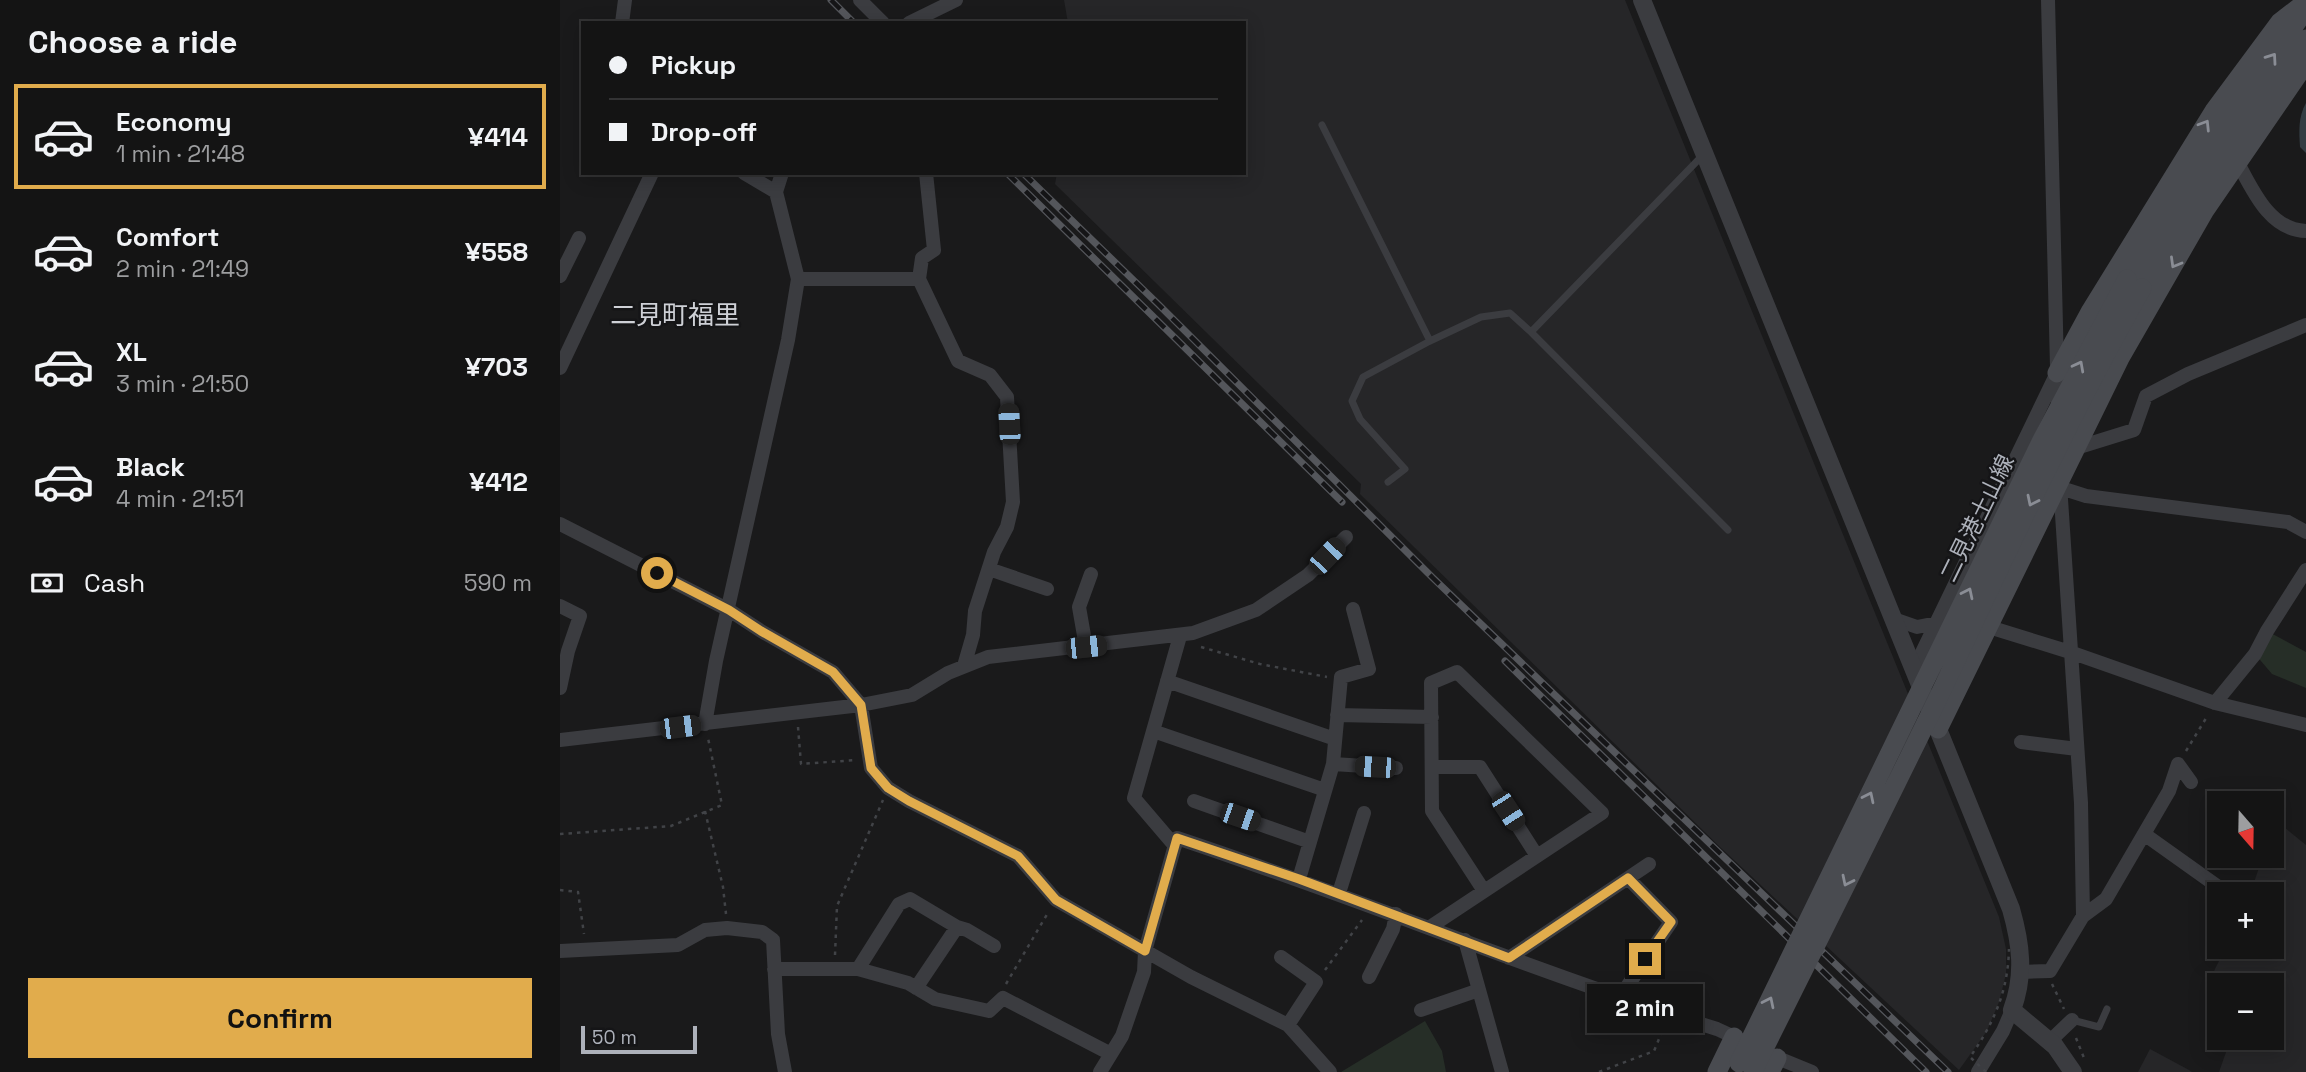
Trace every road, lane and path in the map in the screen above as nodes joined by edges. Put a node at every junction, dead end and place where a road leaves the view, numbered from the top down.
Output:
1 (625, 0) edge
2 (860, 0) edge
3 (956, 0) edge
4 (1642, 0) edge
5 (2048, 0) edge
6 (2306, 2) edge
7 (2306, 9) edge
8 (622, 21) edge
9 (881, 21) edge
10 (913, 21) edge
11 (2306, 39) edge
12 (2306, 63) edge
13 (1322, 125) dead end
14 (1705, 153) junction
15 (2238, 163) junction
16 (651, 175) edge
17 (747, 175) edge
18 (781, 175) edge
19 (926, 175) edge
20 (776, 192) junction
21 (2306, 231) edge
22 (579, 238) dead end
23 (560, 276) edge
24 (798, 279) junction
25 (919, 279) junction
26 (2135, 284) junction
27 (2306, 325) edge
28 (1531, 332) junction
29 (1430, 341) junction
30 (560, 368) edge
31 (2057, 373) junction
32 (2076, 448) junction
33 (1388, 482) dead end
34 (2060, 484) junction
35 (560, 524) edge
36 (1728, 530) dead end
37 (2306, 533) edge
38 (1346, 537) dead end
39 (989, 569) junction
40 (2306, 570) edge
41 (1091, 573) dead end
42 (1047, 589) dead end
43 (560, 606) edge
44 (1353, 608) dead end
45 (729, 610) junction
46 (1894, 619) junction
47 (1937, 623) junction
48 (1989, 627) junction
49 (1180, 639) junction
50 (1086, 647) junction
51 (2070, 652) junction
52 (964, 666) junction
53 (1914, 669) junction
54 (1341, 677) junction
55 (1167, 681) junction
56 (560, 685) edge
57 (2215, 703) junction
58 (861, 705) junction
59 (797, 713) junction
60 (1337, 715) junction
61 (1432, 717) junction
62 (705, 724) junction
63 (2306, 725) edge
64 (1938, 729) junction
65 (1153, 731) junction
66 (1335, 739) junction
67 (560, 740) edge
68 (2021, 742) dead end
69 (2077, 749) junction
70 (870, 759) junction
71 (1333, 764) junction
72 (2178, 764) junction
73 (1432, 767) junction
74 (1396, 768) dead end
75 (2191, 782) dead end
76 (888, 788) junction
77 (1325, 790) junction
78 (1194, 801) dead end
79 (705, 811) junction
80 (1364, 813) dead end
81 (560, 834) edge
82 (2144, 834) junction
83 (1310, 842) junction
84 (1175, 846) junction
85 (1537, 856) junction
86 (1649, 864) dead end
87 (1628, 878) junction
88 (1299, 879) junction
89 (2211, 882) edge
90 (560, 890) edge
91 (1484, 891) junction
92 (1339, 893) junction
93 (1056, 900) junction
94 (1373, 906) junction
95 (1396, 914) junction
96 (2083, 916) junction
97 (957, 927) junction
98 (1430, 927) junction
99 (727, 928) junction
100 (1465, 940) junction
101 (994, 946) dead end
102 (586, 948) junction
103 (2009, 949) dead end
104 (560, 951) edge
105 (1145, 951) junction
106 (1281, 957) dead end
107 (1509, 958) junction
108 (834, 969) junction
109 (858, 969) junction
110 (774, 970) junction
111 (2021, 972) junction
112 (1368, 977) dead end
113 (2043, 981) dead end
114 (1316, 982) junction
115 (916, 988) junction
116 (1479, 990) junction
117 (1620, 997) junction
118 (1003, 998) junction
119 (2106, 1009) dead end
120 (1420, 1010) dead end
121 (2012, 1010) junction
122 (1670, 1015) junction
123 (2071, 1021) junction
124 (1289, 1025) junction
125 (1734, 1037) junction
126 (2050, 1041) junction
127 (1111, 1054) junction
128 (1774, 1065) edge
129 (2079, 1066) edge
130 (1745, 1070) edge
131 (785, 1072) edge
132 (1100, 1072) edge
133 (1330, 1072) edge
134 (1502, 1072) edge
135 (1599, 1072) edge
136 (1717, 1072) edge
137 (1812, 1072) edge
138 (1978, 1072) edge
139 (1986, 1072) edge

1 - 8 street
2 - 9 street
3 - 10 street
4 - 14 street
5 - 31 street
31 -> 6 main road
26 -> 7 main road, 二見港土山線
11 - 26 main road, 二見港土山線
12 - 15 main road
13 - 29 lane
14 - 28 lane
14 - 46 street
15 - 21 street
15 -> 32 main road
16 - 30 street
17 - 20 street
18 - 20 street
19 - 25 street
20 - 24 street
22 - 23 street
24 - 25 street
24 - 45 street
25 - 39 street
26 - 130 main road, 二見港土山線, bridge
27 - 32 street
28 - 29 lane
28 - 36 lane
29 - 33 lane
31 - 34 street
47 -> 31 street
32 - 34 main road
34 - 37 street
34 - 48 main road
34 - 51 street
35 - 45 street
38 - 49 street
39 - 42 street
39 - 52 street
40 - 57 street
41 - 50 street
43 - 56 street
44 - 54 street
45 - 58 street
45 - 62 street
46 - 47 street
46 - 53 street
47 - 48 street
47 - 53 street
48 - 51 street
48 - 64 main road
49 - 50 street
49 - 54 path
49 - 55 street
50 - 52 street
51 - 57 street
51 - 69 street
52 - 58 street
53 - 64 street
54 - 60 street
55 - 65 street
55 - 66 street
57 - 63 street
57 - 72 path
58 - 59 street
58 - 70 street
59 - 62 street
59 - 70 path
60 - 61 street
60 - 66 street
61 - 73 street
61 - 85 street
62 - 67 street
62 - 79 path
64 - 111 street
65 - 77 street
65 - 84 street
66 - 71 street
68 - 69 street
69 - 96 street
70 - 76 street
71 - 74 street
71 - 77 street
72 - 75 street
72 - 82 street
73 - 85 street
73 - 91 street
76 - 93 street
76 - 108 path
77 - 83 street
78 - 83 street
79 - 81 path
79 - 99 path
80 - 92 street
82 - 89 street
82 - 96 street
83 - 88 street
84 - 88 street
84 - 105 street
85 - 91 street
86 - 87 street
87 - 107 street
87 - 117 street
88 - 92 street
90 - 102 path
91 - 98 street
92 - 94 street
93 - 105 street
93 - 118 path
94 - 95 street
94 - 114 path
95 - 98 street
95 - 112 street
96 - 111 street
97 - 101 street
97 - 109 street
97 - 115 street
98 - 100 street
99 - 102 street
99 - 110 street
100 - 107 street
100 - 116 street
102 - 104 street
103 - 139 path, bridge
105 - 124 street
105 - 127 street
106 - 114 street
107 - 117 street
108 - 109 street
108 - 110 street
109 - 115 street
110 - 131 street
111 - 121 street
113 - 123 path
114 - 124 street
115 - 118 street
116 - 120 street
116 - 134 street
117 - 122 street
118 - 127 street
119 - 123 lane
121 - 126 street
121 - 138 street
122 - 125 street
122 - 135 path
123 - 126 street
123 - 129 path
124 - 133 street
125 - 128 street
125 - 136 main road
126 - 129 street
127 - 132 street
128 - 137 street

